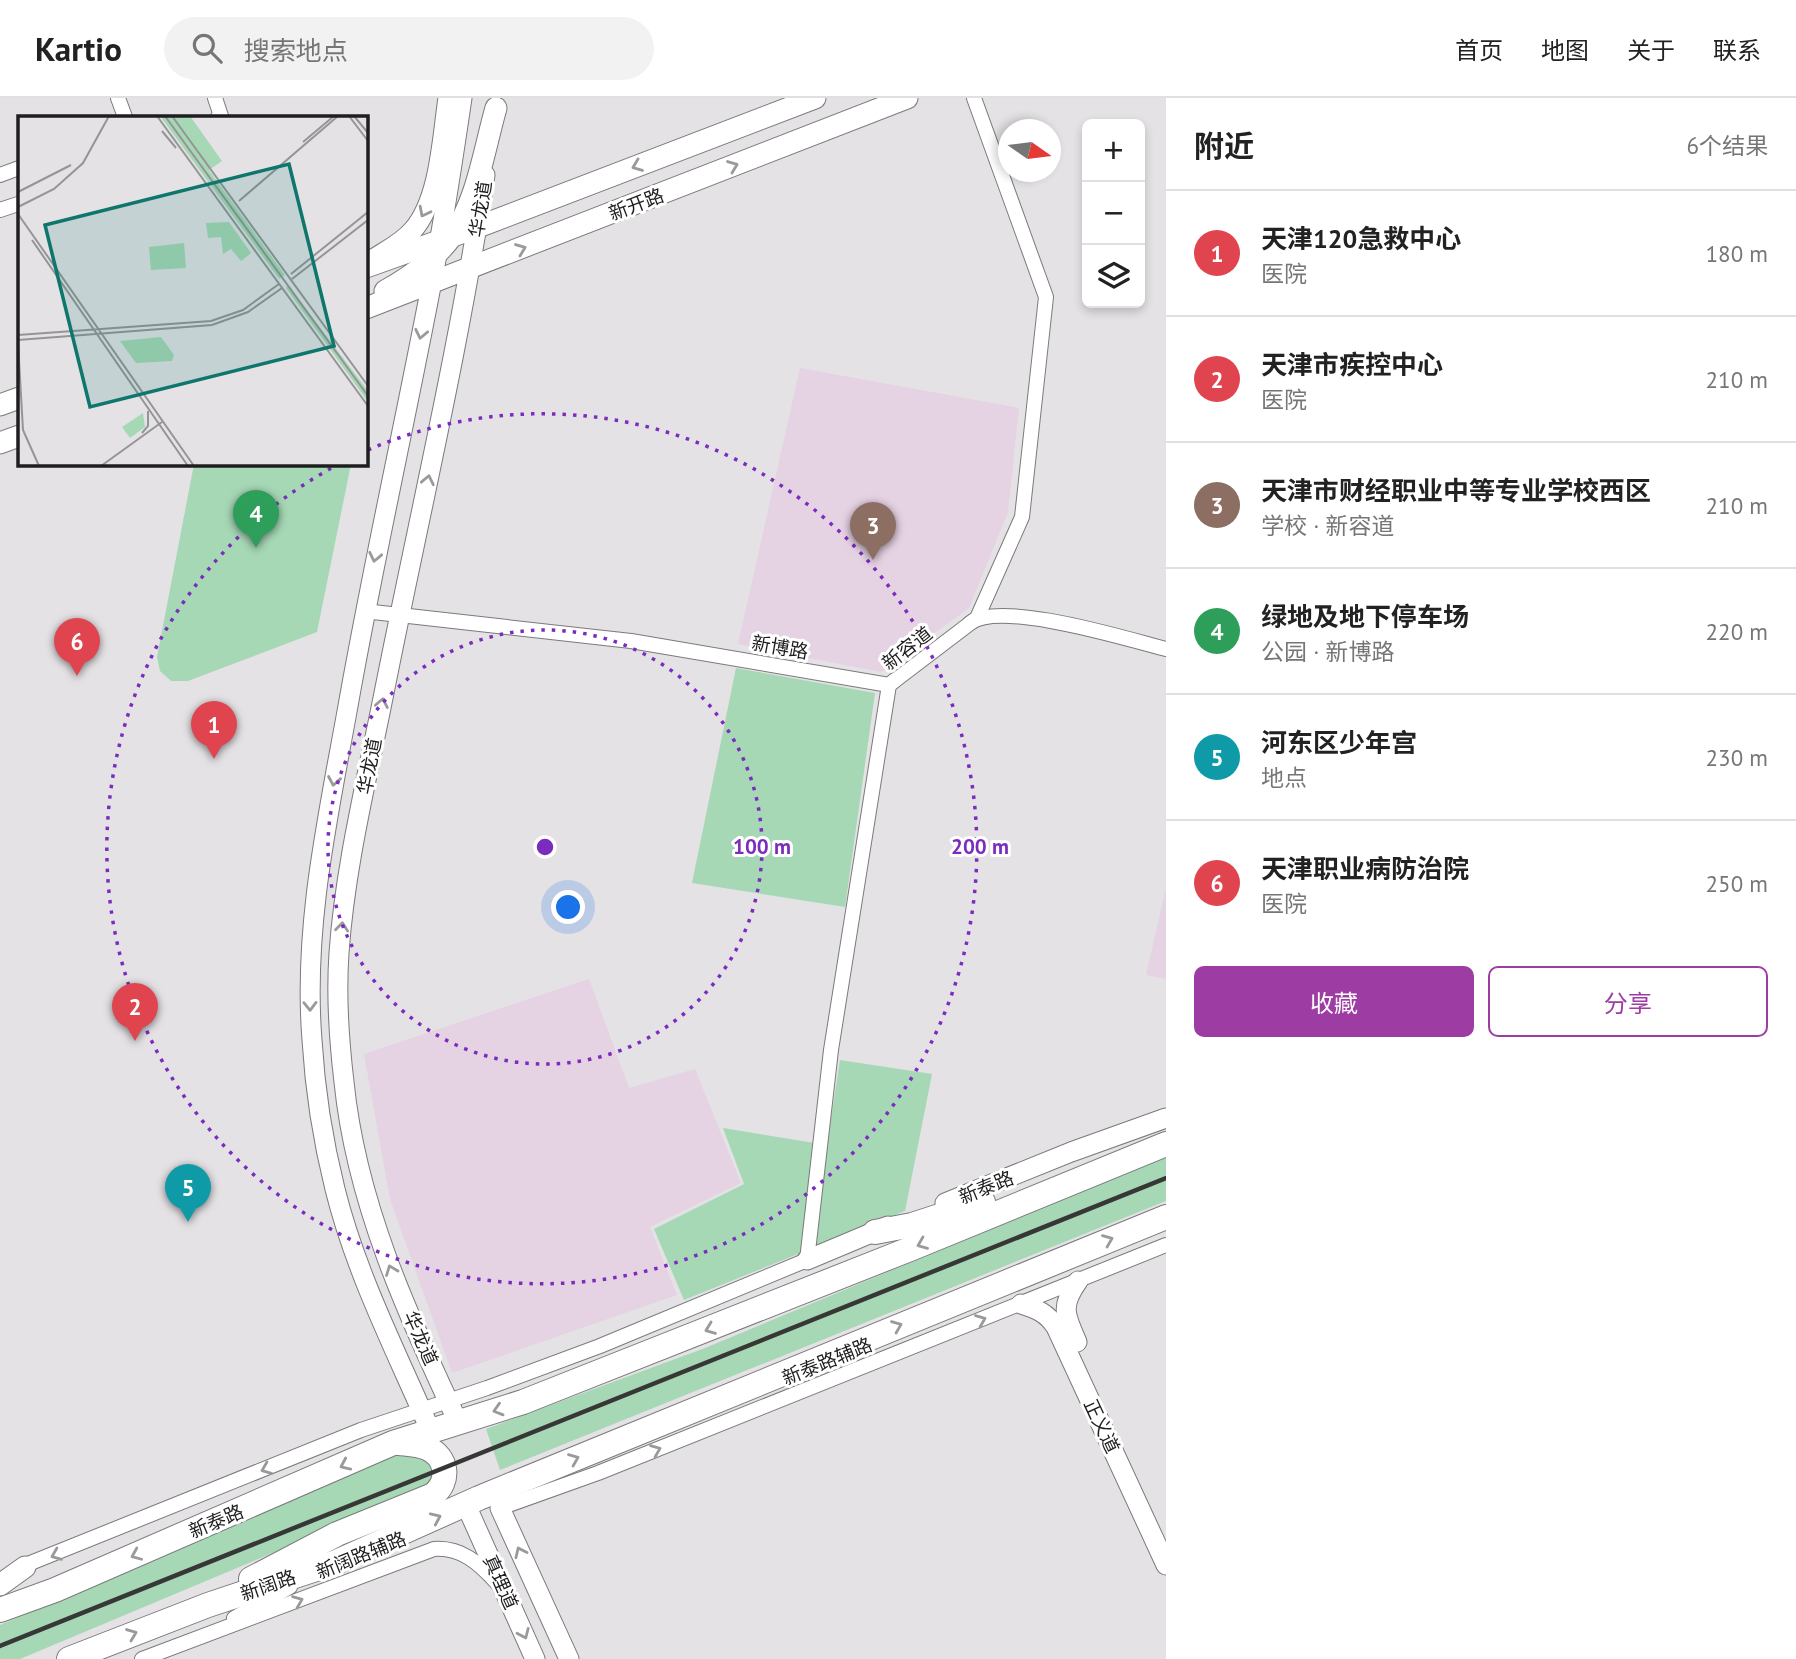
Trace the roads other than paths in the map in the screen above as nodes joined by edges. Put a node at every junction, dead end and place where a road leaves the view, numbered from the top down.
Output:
1 (118, 98) edge
2 (215, 98) edge
3 (448, 98) edge
4 (462, 98) edge
5 (815, 98) edge
6 (906, 98) edge
7 (974, 98) edge
8 (496, 103) edge
9 (125, 116) edge
10 (221, 116) edge
11 (18, 168) edge
12 (0, 175) edge
13 (18, 205) edge
14 (0, 210) edge
15 (478, 227) junction
16 (443, 243) junction
17 (368, 264) edge
18 (368, 264) edge
19 (470, 269) junction
20 (432, 283) junction
21 (368, 305) edge
22 (368, 305) edge
23 (18, 398) edge
24 (0, 405) edge
25 (18, 436) edge
26 (0, 443) edge
27 (364, 611) junction
28 (399, 616) junction
29 (977, 618) junction
30 (1166, 649) edge
31 (889, 685) junction
32 (1166, 1118) edge
33 (1166, 1143) edge
34 (1166, 1217) edge
35 (875, 1232) junction
36 (1166, 1245) edge
37 (807, 1260) junction
38 (1078, 1281) junction
39 (1021, 1304) junction
40 (439, 1414) junction
41 (393, 1443) junction
42 (466, 1505) junction
43 (500, 1508) joint
44 (1166, 1533) edge
45 (334, 1563) junction
46 (1166, 1565) edge
47 (25, 1567) junction
48 (0, 1574) edge
49 (0, 1585) edge
50 (506, 1593) junction
51 (208, 1605) junction
52 (0, 1610) edge
53 (202, 1636) junction
54 (69, 1659) edge
55 (142, 1659) edge
56 (535, 1659) edge
57 (569, 1659) edge

1 - 9 street
2 - 10 street
3 -> 17 main road
4 - 16 main road
5 -> 15 main road, 新开路
19 -> 6 main road, 新开路
7 - 29 street
8 - 15 main road, 华龙道
8 - 16 main road
11 - 12 street
13 - 14 street
15 - 16 main road, 新开路
15 - 19 main road, 华龙道
16 - 18 main road, 新开路
16 - 20 main road
16 - 21 main road
19 - 20 main road, 新开路
28 -> 19 main road, 华龙道
20 - 22 main road, 新开路
20 -> 27 main road
23 - 24 main road
25 - 26 main road
27 - 28 street, 新博路
27 -> 40 main road
28 - 31 street, 新博路
40 -> 28 main road, 华龙道
29 - 30 street
29 - 31 street
31 - 37 street, 新容道
32 - 35 main road, 新泰路
33 - 35 highway
33 -> 40 highway, 新泰路
42 -> 34 highway, 新阔路
35 - 37 main road, 新泰路
36 - 38 street, 新泰路辅路
37 - 40 street
38 - 39 street, 新泰路辅路
38 - 44 main road, 正义道
43 -> 39 street, 新泰路辅路
39 - 46 main road, 正义道
40 - 41 highway, 新泰路
40 -> 47 street
41 - 51 highway
41 -> 52 highway, 新泰路
45 -> 42 highway, 新阔路
42 - 50 main road, 真理道
57 -> 43 main road, 真理道
45 - 51 highway, 新阔路
45 - 53 street
47 - 48 street
47 - 49 main road
53 -> 50 street, 新阔路辅路
50 -> 56 main road, 真理道
54 -> 51 highway, 新阔路
53 - 55 street, 新阔路辅路

